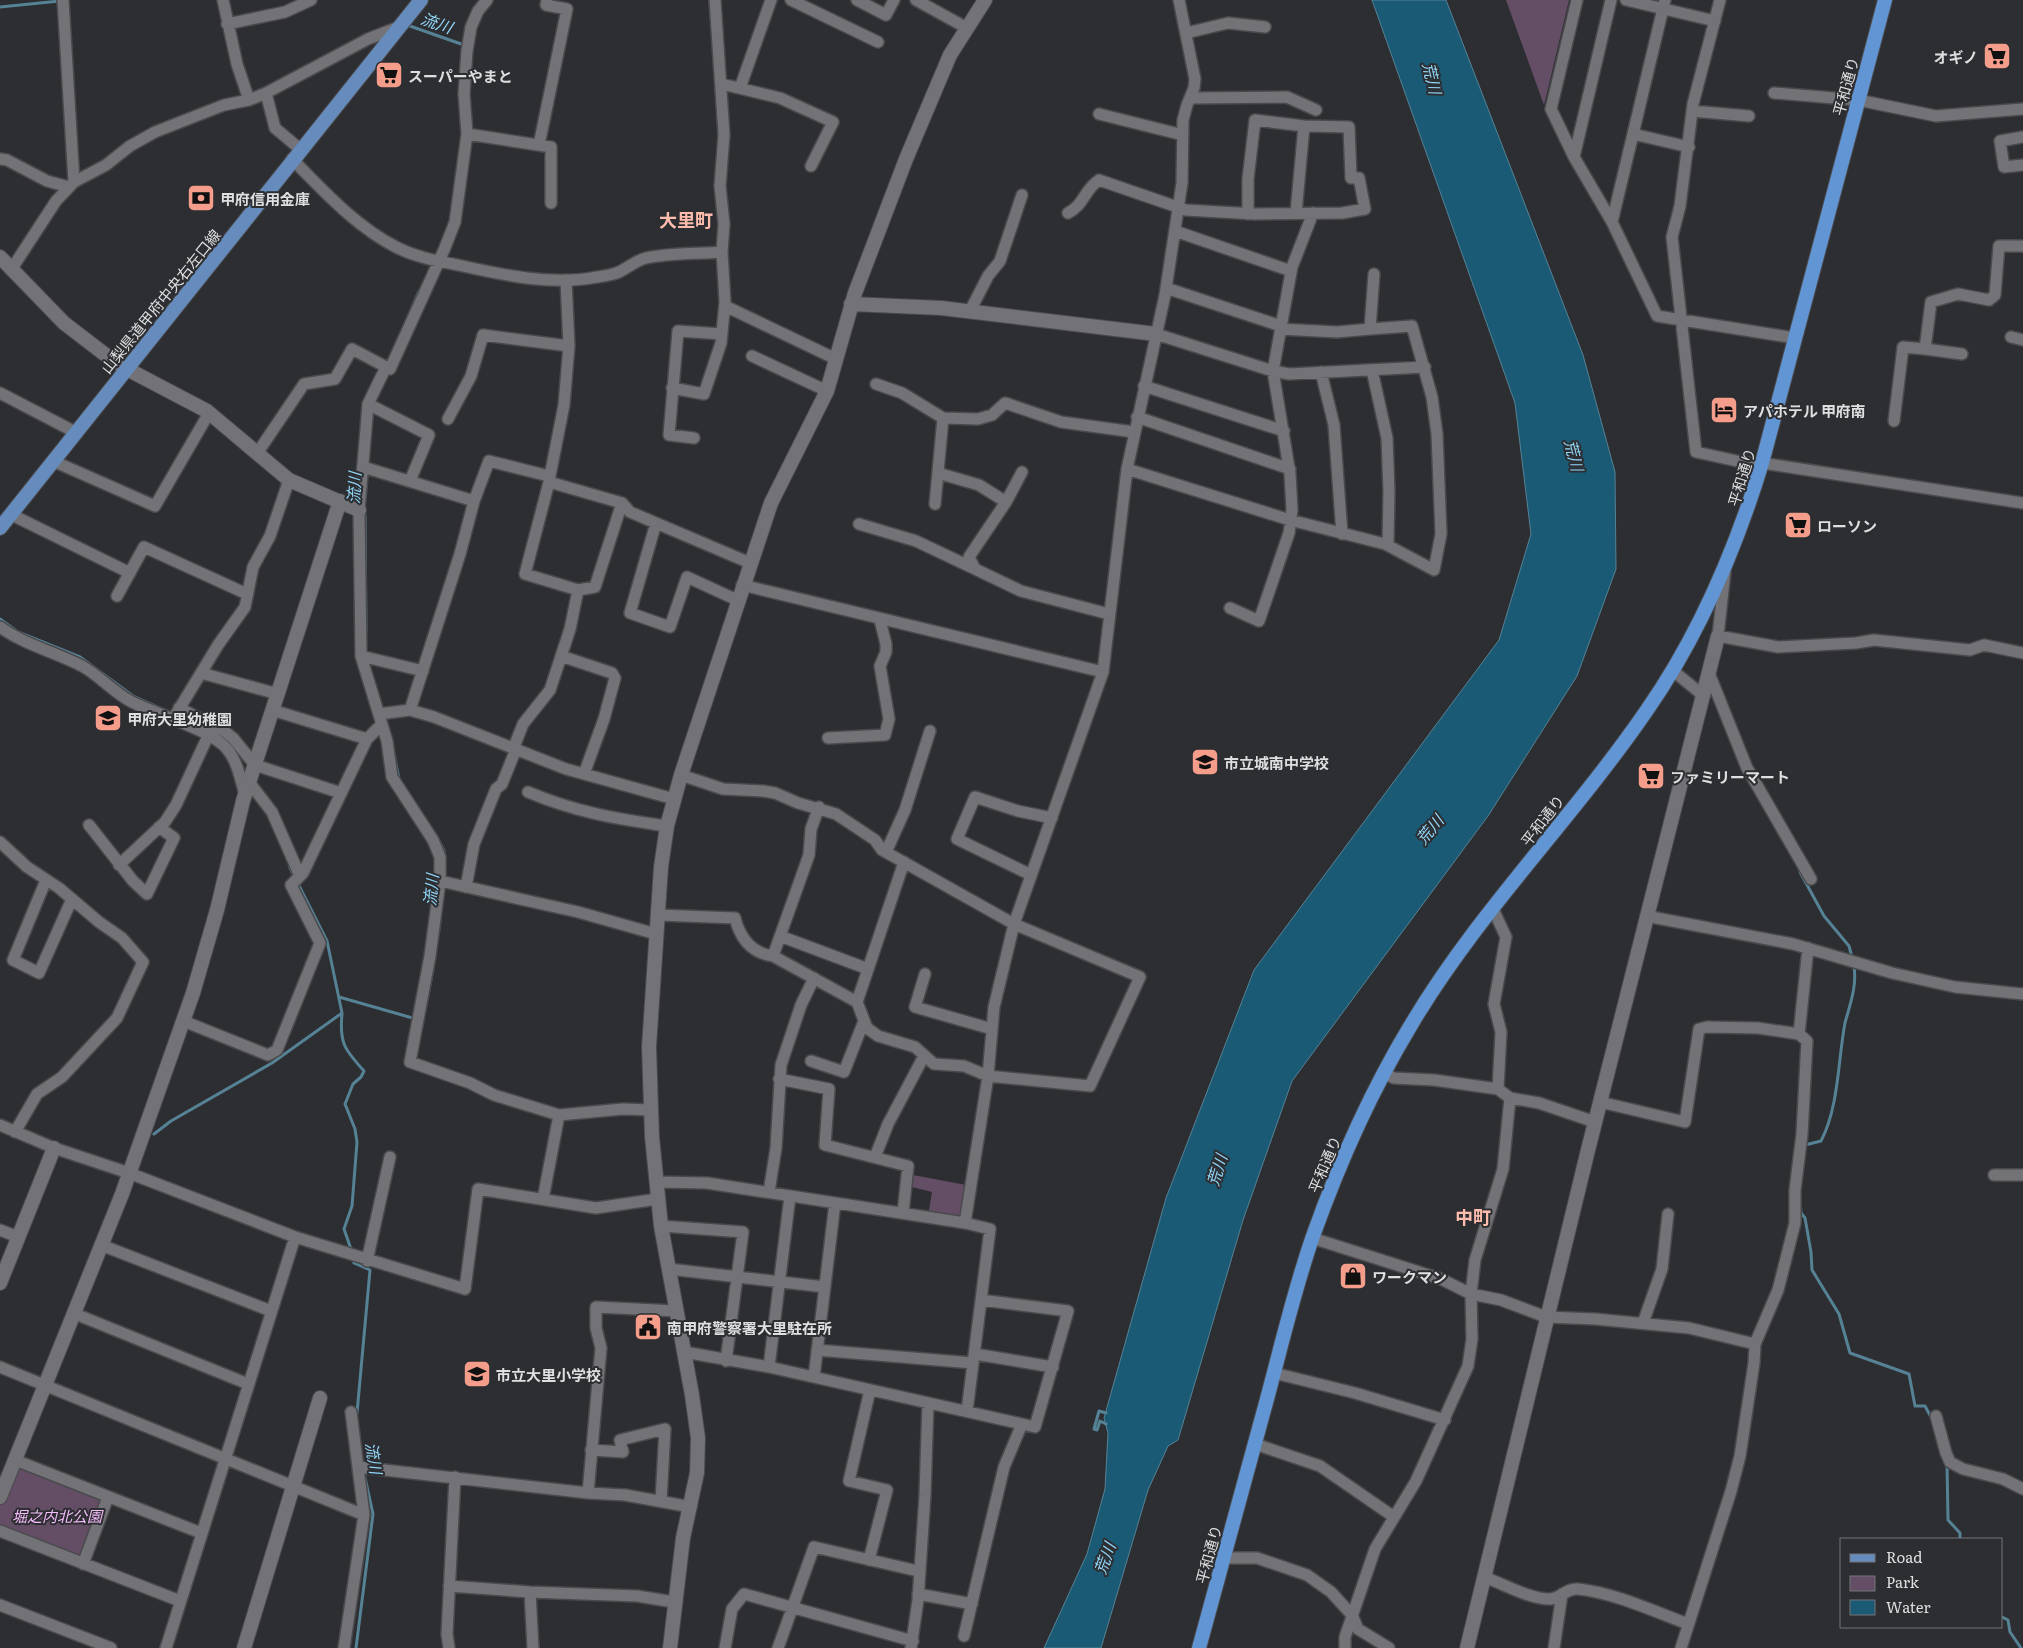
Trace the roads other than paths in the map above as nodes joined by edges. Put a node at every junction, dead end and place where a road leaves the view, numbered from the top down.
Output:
1 (63, 0) edge
2 (223, 0) edge
3 (311, 0) edge
4 (421, 0) edge
5 (487, 0) edge
6 (547, 0) edge
7 (715, 0) edge
8 (771, 0) edge
9 (790, 0) edge
10 (857, 0) edge
11 (894, 0) edge
12 (916, 0) edge
13 (985, 0) edge
14 (1179, 0) edge
15 (1577, 0) edge
16 (1611, 0) edge
17 (1626, 0) edge
18 (1720, 0) edge
19 (1885, 0) edge
20 (1664, 4) edge
21 (1715, 21) junction
22 (227, 24) junction
23 (400, 26) junction
24 (1265, 27) dead end
25 (966, 28) junction
26 (1186, 33) junction
27 (878, 42) dead end
28 (722, 84) junction
29 (740, 88) junction
30 (266, 93) junction
31 (1774, 93) dead end
32 (1190, 98) junction
33 (250, 100) junction
34 (1858, 100) junction
35 (2023, 109) edge
36 (1316, 110) dead end
37 (1692, 111) junction
38 (1099, 114) dead end
39 (1749, 116) dead end
40 (1304, 126) junction
41 (467, 134) junction
42 (1633, 134) junction
43 (1183, 135) junction
44 (2023, 138) edge
45 (539, 145) junction
46 (1689, 147) junction
47 (296, 154) junction
48 (1574, 157) junction
49 (0, 159) edge
50 (2023, 165) edge
51 (811, 166) dead end
52 (72, 184) junction
53 (1022, 195) dead end
54 (551, 203) dead end
55 (1179, 207) junction
56 (1068, 213) dead end
57 (1296, 213) junction
58 (1312, 213) junction
59 (1248, 214) junction
60 (1612, 222) junction
61 (1175, 231) junction
62 (2023, 246) edge
63 (722, 252) junction
64 (0, 257) edge
65 (440, 261) junction
66 (12, 270) junction
67 (1291, 271) junction
68 (1374, 274) dead end
69 (566, 280) junction
70 (1166, 288) junction
71 (851, 304) junction
72 (725, 306) junction
73 (970, 311) junction
74 (1681, 320) junction
75 (1280, 328) junction
76 (1370, 329) junction
77 (722, 334) junction
78 (1156, 334) junction
79 (2011, 337) dead end
80 (1795, 338) junction
81 (2023, 340) edge
82 (569, 346) junction
83 (1925, 349) junction
84 (1962, 354) dead end
85 (752, 356) dead end
86 (836, 359) junction
87 (386, 367) junction
88 (1425, 367) junction
89 (127, 369) junction
90 (1372, 370) junction
91 (1272, 371) junction
92 (1321, 372) junction
93 (876, 384) dead end
94 (1144, 386) junction
95 (672, 388) junction
96 (827, 391) junction
97 (0, 393) edge
98 (368, 404) junction
99 (209, 413) junction
100 (1137, 417) junction
101 (944, 418) junction
102 (448, 419) dead end
103 (1894, 421) dead end
104 (1284, 431) junction
105 (75, 432) junction
106 (1134, 432) junction
107 (694, 438) dead end
108 (258, 452) junction
109 (53, 461) junction
110 (1762, 463) junction
111 (363, 467) junction
112 (1290, 469) junction
113 (1127, 470) junction
114 (1022, 472) dead end
115 (938, 473) junction
116 (549, 479) junction
117 (289, 480) junction
118 (410, 481) junction
119 (340, 501) junction
120 (474, 501) junction
121 (622, 502) junction
122 (1006, 502) junction
123 (2023, 503) edge
124 (935, 504) dead end
125 (359, 510) junction
126 (10, 514) junction
127 (1290, 520) junction
128 (656, 523) junction
129 (859, 524) dead end
130 (0, 528) edge
131 (1342, 534) junction
132 (1388, 545) junction
133 (750, 564) junction
134 (975, 569) junction
135 (1725, 569) junction
136 (130, 573) junction
137 (742, 585) junction
138 (578, 590) junction
139 (247, 594) junction
140 (117, 596) dead end
141 (737, 600) junction
142 (1230, 608) dead end
143 (1109, 614) junction
144 (880, 620) junction
145 (0, 627) edge
146 (1718, 636) junction
147 (2023, 653) edge
148 (361, 656) junction
149 (561, 656) junction
150 (1672, 670) junction
151 (423, 671) junction
152 (201, 672) junction
153 (1103, 672) junction
154 (1709, 673) junction
155 (278, 694) junction
156 (1704, 696) junction
157 (272, 710) junction
158 (410, 710) junction
159 (176, 713) junction
160 (380, 719) junction
161 (930, 731) dead end
162 (208, 736) junction
163 (828, 738) dead end
164 (367, 740) junction
165 (515, 748) junction
166 (255, 765) junction
167 (584, 774) junction
168 (680, 775) junction
169 (247, 788) junction
170 (528, 792) dead end
171 (341, 793) junction
172 (674, 800) junction
173 (818, 807) junction
174 (1052, 818) junction
175 (89, 825) dead end
176 (667, 826) junction
177 (159, 827) junction
178 (0, 842) edge
179 (886, 852) junction
180 (904, 862) junction
181 (119, 864) junction
182 (1031, 874) junction
183 (300, 876) junction
184 (1811, 879) dead end
185 (46, 880) junction
186 (440, 881) junction
187 (466, 887) junction
188 (72, 899) junction
189 (1493, 909) junction
190 (658, 915) junction
191 (1646, 916) junction
192 (1014, 924) junction
193 (656, 934) junction
194 (780, 936) junction
195 (1808, 948) junction
196 (773, 956) junction
197 (868, 969) junction
198 (925, 974) dead end
199 (814, 978) junction
200 (2023, 994) edge
201 (857, 1002) junction
202 (183, 1020) junction
203 (864, 1021) junction
204 (992, 1029) junction
205 (1799, 1034) junction
206 (924, 1056) junction
207 (810, 1062) dead end
208 (1383, 1073) junction
209 (988, 1076) junction
210 (779, 1079) junction
211 (1498, 1089) junction
212 (1510, 1098) junction
213 (1600, 1102) junction
214 (651, 1110) junction
215 (560, 1115) junction
216 (1594, 1122) junction
217 (0, 1125) edge
218 (15, 1132) junction
219 (54, 1148) junction
220 (390, 1157) dead end
221 (875, 1158) junction
222 (129, 1173) junction
223 (1994, 1175) dead end
224 (2023, 1176) edge
225 (656, 1182) junction
226 (769, 1192) junction
227 (790, 1196) junction
228 (658, 1198) junction
229 (543, 1199) junction
230 (835, 1203) junction
231 (903, 1213) junction
232 (1668, 1214) dead end
233 (965, 1223) junction
234 (662, 1226) junction
235 (0, 1230) edge
236 (18, 1237) junction
237 (295, 1237) junction
238 (1312, 1238) junction
239 (101, 1245) junction
240 (359, 1258) junction
241 (669, 1269) junction
242 (736, 1277) junction
243 (780, 1282) junction
244 (0, 1283) edge
245 (825, 1287) junction
246 (1471, 1294) junction
247 (981, 1300) junction
248 (271, 1311) junction
249 (676, 1311) junction
250 (74, 1313) junction
251 (1546, 1317) junction
252 (1644, 1323) junction
253 (1755, 1344) junction
254 (817, 1350) junction
255 (684, 1352) junction
256 (974, 1358) junction
257 (726, 1361) junction
258 (0, 1367) edge
259 (769, 1367) junction
260 (1053, 1367) junction
261 (1274, 1373) junction
262 (814, 1377) junction
263 (45, 1384) junction
264 (248, 1384) junction
265 (870, 1390) junction
266 (320, 1398) dead end
267 (928, 1403) junction
268 (967, 1411) junction
269 (351, 1412) dead end
270 (1936, 1416) dead end
271 (1445, 1420) junction
272 (1022, 1424) junction
273 (1255, 1444) junction
274 (592, 1450) junction
275 (225, 1458) junction
276 (15, 1460) junction
277 (361, 1467) junction
278 (455, 1477) junction
279 (294, 1487) junction
280 (2023, 1489) edge
281 (588, 1494) junction
282 (0, 1497) edge
283 (108, 1497) junction
284 (661, 1501) junction
285 (691, 1507) junction
286 (364, 1515) junction
287 (1394, 1517) junction
288 (0, 1531) edge
289 (201, 1533) junction
290 (1224, 1558) junction
291 (869, 1560) junction
292 (83, 1564) junction
293 (918, 1570) junction
294 (1484, 1577) junction
295 (449, 1586) junction
296 (530, 1592) junction
297 (918, 1594) junction
298 (1562, 1594) junction
299 (180, 1601) junction
300 (674, 1602) junction
301 (972, 1604) junction
302 (0, 1605) edge
303 (792, 1608) junction
304 (1352, 1615) junction
305 (1688, 1624) junction
306 (964, 1636) dead end
307 (912, 1644) edge
308 (111, 1648) edge
309 (166, 1648) edge
310 (244, 1648) edge
311 (344, 1648) edge
312 (448, 1648) edge
313 (533, 1648) edge
314 (670, 1648) edge
315 (725, 1648) edge
316 (778, 1648) edge
317 (1198, 1648) edge
318 (1344, 1648) edge
319 (1389, 1648) edge
320 (1467, 1648) edge
321 (1554, 1648) edge
322 (1681, 1648) edge

1 - 52 street
2 - 22 street
3 - 22 street
4 - 23 main road, 山梨県道甲府中央右左口線
5 - 41 street
6 - 45 street
7 - 28 street
8 - 29 street
9 - 27 street
10 - 11 street
12 - 25 street
13 - 25 street
14 - 26 street
15 - 48 street
16 - 48 street
17 - 20 street
18 - 21 street
19 - 34 highway, 平和通り
20 - 21 street
20 - 42 street
21 - 37 street
22 - 33 street
23 - 30 street
23 - 47 main road, 山梨県道甲府中央右左口線
24 - 26 street
25 - 71 street
26 - 32 street
28 - 29 street
28 - 63 street
29 - 51 street
30 - 33 street
30 - 47 street
31 - 34 street
32 - 36 street
32 - 43 street
33 - 52 street
34 - 35 street
34 - 80 highway, 平和通り
37 - 39 street
37 - 46 street
38 - 43 street
40 - 57 street
40 - 58 street
40 - 59 street
41 - 45 street
41 - 65 street
42 - 46 street
42 - 60 street
43 - 55 street
44 - 50 street
45 - 54 street
46 - 74 street
47 - 65 street
47 - 89 main road, 山梨県道甲府中央右左口線
48 - 60 street
49 - 52 street
52 - 66 street
53 - 73 street
55 - 56 street
55 - 59 street
55 - 61 street
57 - 58 street
57 - 59 street
58 - 67 street
60 - 74 street
61 - 67 street
61 - 70 street
62 - 83 street
63 - 69 street
63 - 72 street
64 - 66 street
65 - 69 street
65 - 87 street
66 - 89 street
67 - 75 street
68 - 76 street
69 - 82 street
70 - 75 street
70 - 78 street
71 - 73 street
71 - 86 street
72 - 77 street
72 - 86 street
73 - 78 street
74 - 80 street
74 - 110 street
75 - 76 street
75 - 91 street
76 - 88 street
77 - 95 street
77 - 95 street
78 - 91 street
78 - 94 street
79 - 81 street
80 - 110 highway, 平和通り
82 - 102 street
82 - 116 street
83 - 84 street
83 - 103 street
85 - 96 street
86 - 96 street
87 - 98 street
87 - 108 street
88 - 90 street
88 - 132 street
89 - 99 street
89 - 105 main road, 山梨県道甲府中央右左口線
90 - 92 street
90 - 132 street
91 - 92 street
91 - 104 street
92 - 131 street
93 - 101 street
94 - 100 street
94 - 104 street
95 - 107 street
96 - 133 street
97 - 105 street
98 - 111 street
98 - 118 street
99 - 108 street
99 - 109 street
100 - 106 street
100 - 112 street
101 - 106 street
101 - 115 street
104 - 112 street
105 - 109 main road, 山梨県道甲府中央右左口線
106 - 113 street
108 - 117 street
109 - 126 main road, 山梨県道甲府中央右左口線
110 - 123 street
110 - 135 highway, 平和通り
111 - 118 street
111 - 125 street
112 - 127 street
113 - 127 street
113 - 143 street
114 - 122 street
115 - 122 street
115 - 124 street
116 - 120 street
116 - 121 street
116 - 138 street
117 - 119 street
117 - 139 street
118 - 120 street
119 - 125 street
119 - 155 street
120 - 151 street
121 - 128 street
121 - 138 street
122 - 134 street
125 - 148 street
126 - 130 main road, 山梨県道甲府中央右左口線
126 - 136 street
127 - 131 street
127 - 142 street
128 - 133 street
128 - 141 street
129 - 134 street
131 - 132 street
133 - 137 street
134 - 143 street
135 - 146 street
135 - 150 highway, 平和通り
136 - 139 street
136 - 140 street
137 - 141 street
137 - 144 street
138 - 149 street
139 - 152 street
141 - 168 street
143 - 153 street
144 - 153 street
144 - 163 street
145 - 159 street
146 - 147 street
146 - 154 street
148 - 151 street
148 - 160 street
149 - 165 street
149 - 167 street
150 - 156 street
150 - 189 highway, 平和通り
151 - 158 street
152 - 155 street
152 - 159 street
153 - 174 street
154 - 156 street
154 - 184 street
155 - 157 street
156 - 191 street
157 - 164 street
157 - 166 street
158 - 160 street
158 - 165 street
159 - 162 street
159 - 166 street
160 - 164 street
160 - 186 street
161 - 179 street
162 - 169 street
162 - 177 street
164 - 171 street
165 - 167 street
165 - 187 street
166 - 169 street
166 - 171 street
167 - 172 street
168 - 172 street
168 - 173 street
169 - 183 street
169 - 202 street
170 - 176 street
171 - 183 street
172 - 176 street
173 - 179 street
173 - 194 street
174 - 182 street
174 - 182 street
175 - 181 street
176 - 190 street
177 - 181 street
177 - 181 street
178 - 185 street
179 - 180 street
180 - 192 street
180 - 197 street
182 - 192 street
183 - 202 street
185 - 188 street
185 - 188 street
186 - 187 street
186 - 215 street
187 - 193 street
188 - 218 street
189 - 208 highway, 平和通り
189 - 211 street
190 - 193 street
190 - 196 street
191 - 195 street
191 - 213 street
192 - 204 street
192 - 209 street
193 - 214 street
194 - 196 street
194 - 197 street
195 - 200 street
195 - 205 street
196 - 199 street
197 - 201 street
198 - 204 street
199 - 201 street
199 - 210 street
201 - 203 street
202 - 222 street
203 - 206 street
203 - 207 street
204 - 209 street
205 - 213 street
205 - 253 street
206 - 209 street
206 - 221 street
208 - 211 street
208 - 238 highway, 平和通り
209 - 233 street
210 - 221 street
210 - 226 street
211 - 212 street
212 - 216 street
212 - 246 street
213 - 216 street
214 - 215 street
214 - 225 street
215 - 229 street
216 - 251 street
217 - 218 street
218 - 219 street
219 - 222 street
219 - 236 street
220 - 240 street
221 - 231 street
222 - 237 street
222 - 239 street
223 - 224 street
225 - 226 street
225 - 228 street
226 - 227 street
227 - 230 street
227 - 243 street
228 - 229 street
228 - 234 street
229 - 240 street
230 - 231 street
230 - 245 street
231 - 233 street
232 - 252 street
233 - 247 street
234 - 241 street
234 - 242 street
235 - 236 street
236 - 244 street
237 - 240 street
237 - 248 street
238 - 246 street
238 - 261 highway, 平和通り
239 - 248 street
239 - 250 street
241 - 242 street
241 - 249 street
242 - 243 street
242 - 257 street
243 - 245 street
243 - 259 street
245 - 254 street
246 - 251 street
246 - 271 street
247 - 256 street
247 - 260 street
248 - 264 street
249 - 255 street
249 - 274 street
250 - 263 street
250 - 264 street
251 - 252 street
251 - 294 street
252 - 253 street
253 - 305 street
254 - 256 street
254 - 262 street
255 - 257 street
255 - 285 street
256 - 260 street
256 - 268 street
257 - 259 street
258 - 263 street
259 - 262 street
260 - 272 street
261 - 271 street
261 - 273 highway, 平和通り
262 - 265 street
263 - 275 street
263 - 276 street
264 - 275 street
265 - 267 street
265 - 291 street
266 - 279 street
267 - 268 street
267 - 293 street
268 - 272 street
269 - 277 street
270 - 280 street
271 - 287 street
272 - 301 street
273 - 287 street
273 - 290 highway, 平和通り
274 - 281 street
274 - 284 street
275 - 279 street
275 - 289 street
276 - 282 street
276 - 283 street
277 - 278 street
277 - 286 street
278 - 281 street
278 - 295 street
279 - 286 street
279 - 310 street
281 - 284 street
283 - 289 street
283 - 292 street
284 - 285 street
285 - 300 street
286 - 311 street
287 - 304 street
288 - 292 street
289 - 299 street
290 - 304 street
290 - 317 highway, 平和通り
291 - 293 street
291 - 303 street
292 - 299 street
293 - 297 street
294 - 298 street
294 - 320 street
295 - 296 street
295 - 312 street
296 - 300 street
296 - 313 street
297 - 301 street
297 - 307 street
298 - 305 street
298 - 321 street
299 - 309 street
300 - 314 street
301 - 306 street
302 - 308 street
303 - 307 street
303 - 315 street
303 - 316 street
304 - 318 street
304 - 319 street
305 - 322 street

